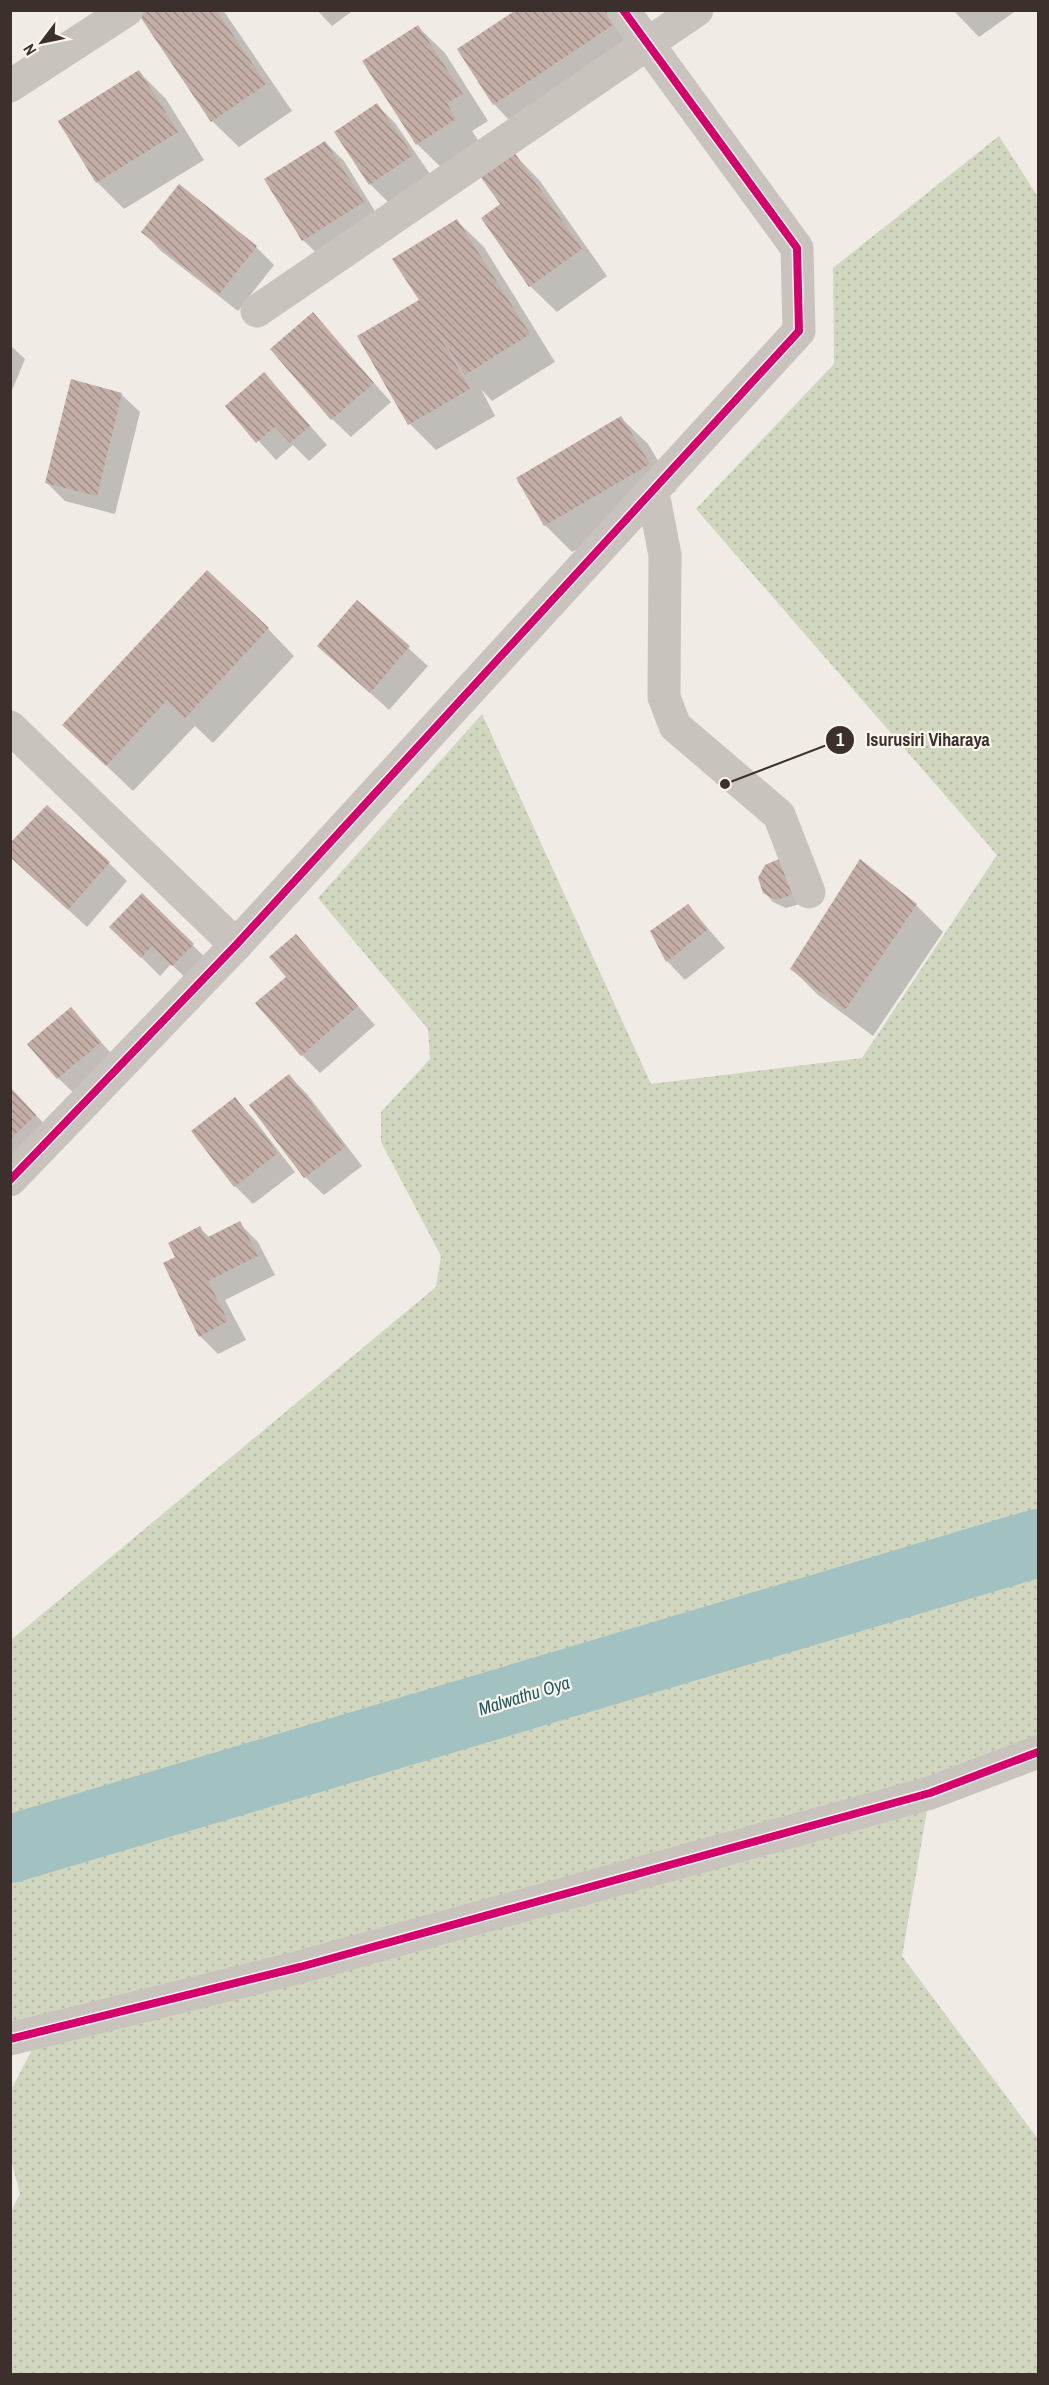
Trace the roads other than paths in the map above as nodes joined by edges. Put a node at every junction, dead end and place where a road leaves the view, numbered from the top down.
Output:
1 (127, 10) edge
2 (623, 10) edge
3 (697, 10) edge
4 (648, 46) junction
5 (10, 86) edge
6 (257, 311) dead end
7 (653, 493) junction
8 (10, 727) edge
9 (809, 892) dead end
10 (236, 945) junction
11 (10, 1180) edge
12 (1038, 1752) edge
13 (10, 2039) edge

1 - 5 street
2 - 4 street
3 - 4 street
4 - 6 street
4 - 7 street
7 - 9 street
7 - 10 street
8 - 10 street
10 - 11 street
12 - 13 street

